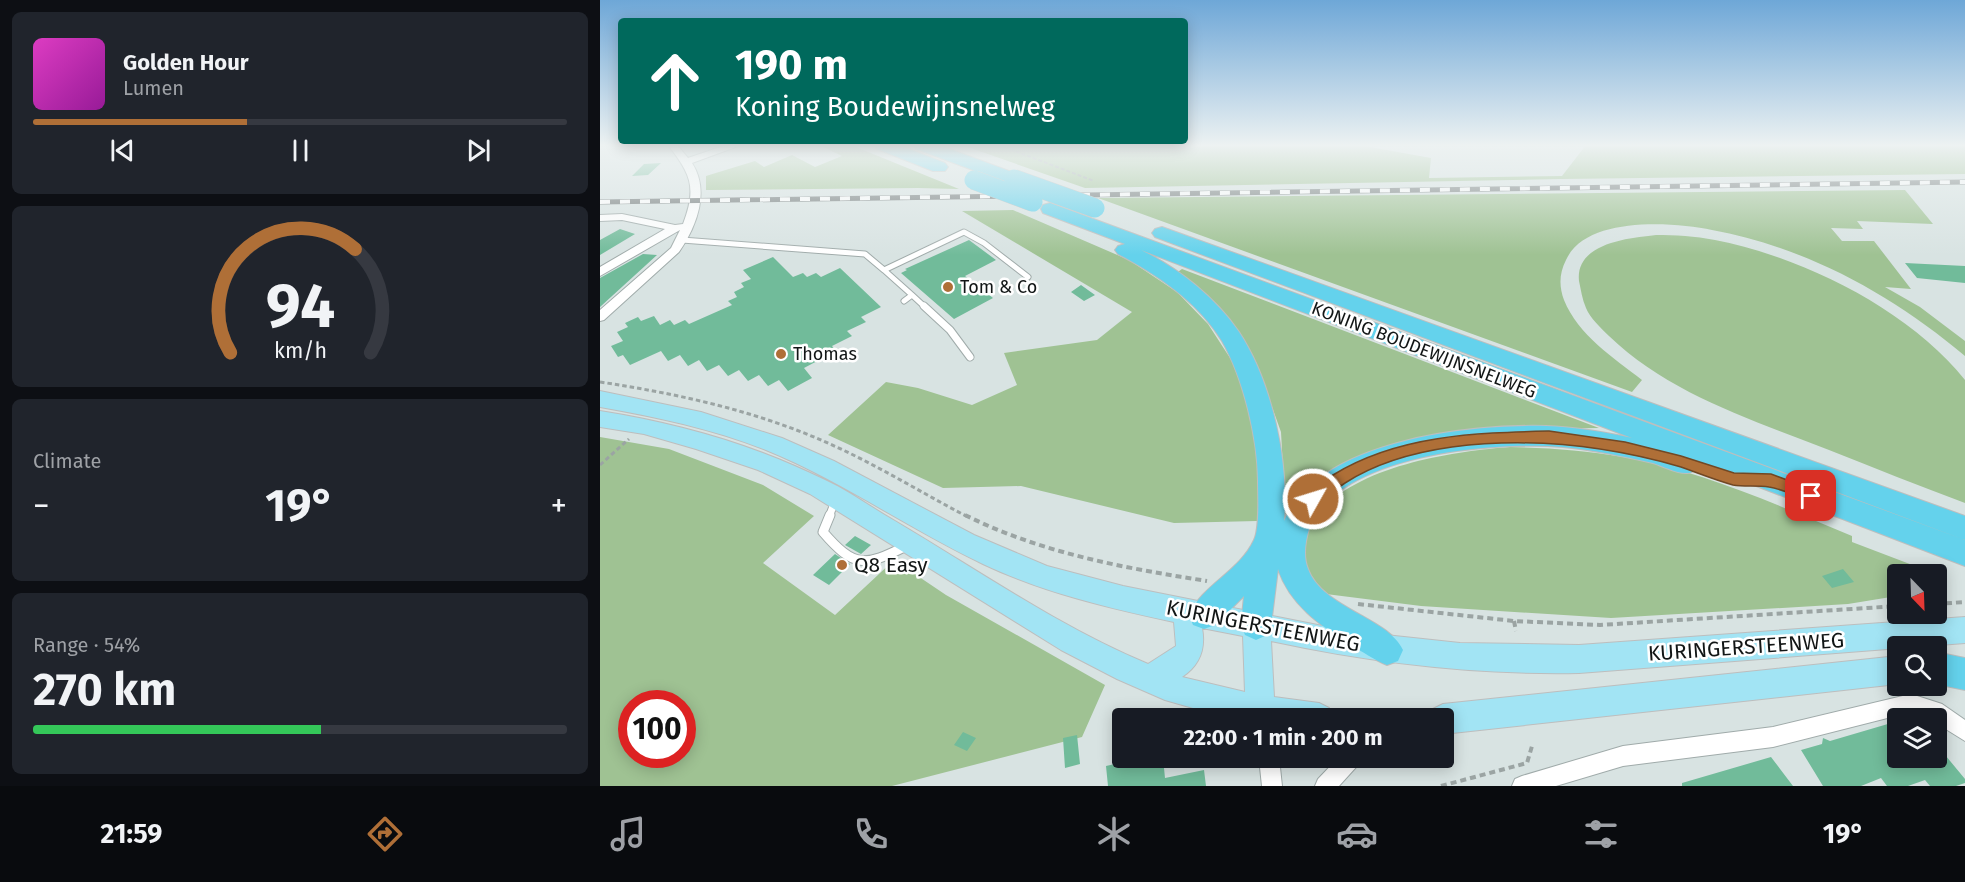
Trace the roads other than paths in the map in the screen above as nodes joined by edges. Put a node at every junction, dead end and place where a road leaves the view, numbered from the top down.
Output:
1 (695, 182) edge
2 (978, 182) edge
3 (1021, 182) edge
4 (1050, 209) junction
5 (600, 218) edge
6 (687, 226) junction
7 (675, 228) junction
8 (682, 240) junction
9 (884, 270) junction
10 (600, 272) edge
11 (1028, 276) dead end
12 (912, 295) junction
13 (904, 301) dead end
14 (600, 317) edge
15 (970, 357) dead end
16 (600, 399) edge
17 (600, 419) edge
18 (1771, 480) junction
19 (836, 498) junction
20 (1965, 528) edge
21 (912, 543) junction
22 (1266, 546) junction
23 (1965, 553) edge
24 (1194, 613) junction
25 (1256, 625) junction
26 (1965, 630) edge
27 (1387, 650) junction
28 (1965, 662) edge
29 (1947, 665) edge
30 (1947, 670) edge
31 (1887, 671) edge
32 (1965, 674) edge
33 (1149, 679) junction
34 (1242, 708) edge
35 (1261, 708) edge
36 (1454, 718) edge
37 (1965, 731) edge
38 (1270, 768) edge
39 (1341, 768) edge
40 (1272, 786) edge
41 (1324, 786) edge
42 (1522, 786) edge

1 - 6 street
2 - 4 highway, KONING BOUDEWIJNSNELWEG, bridge
3 - 20 highway, KONING BOUDEWIJNSNELWEG, bridge
4 - 18 highway, KONING BOUDEWIJNSNELWEG
4 - 22 highway
5 - 7 street
6 - 7 street
6 - 8 street
7 - 10 street
8 - 9 lane
8 - 14 street
9 - 11 lane
9 - 12 lane
12 - 13 lane
12 - 15 lane
16 - 24 main road, KURINGERSTEENWEG
17 - 19 main road
18 - 23 highway, KONING BOUDEWIJNSNELWEG
18 - 27 highway
19 - 21 main road
19 - 21 lane
21 - 33 main road
22 - 24 highway
22 - 25 highway
24 - 25 main road, KURINGERSTEENWEG
24 - 33 main road
25 - 27 main road, KURINGERSTEENWEG
25 - 35 main road
26 - 27 main road, KURINGERSTEENWEG
28 - 29 main road
30 - 32 highway
31 - 36 main road, KURINGERSTEENWEG
33 - 34 main road
37 - 42 street
38 - 40 street
39 - 41 street

